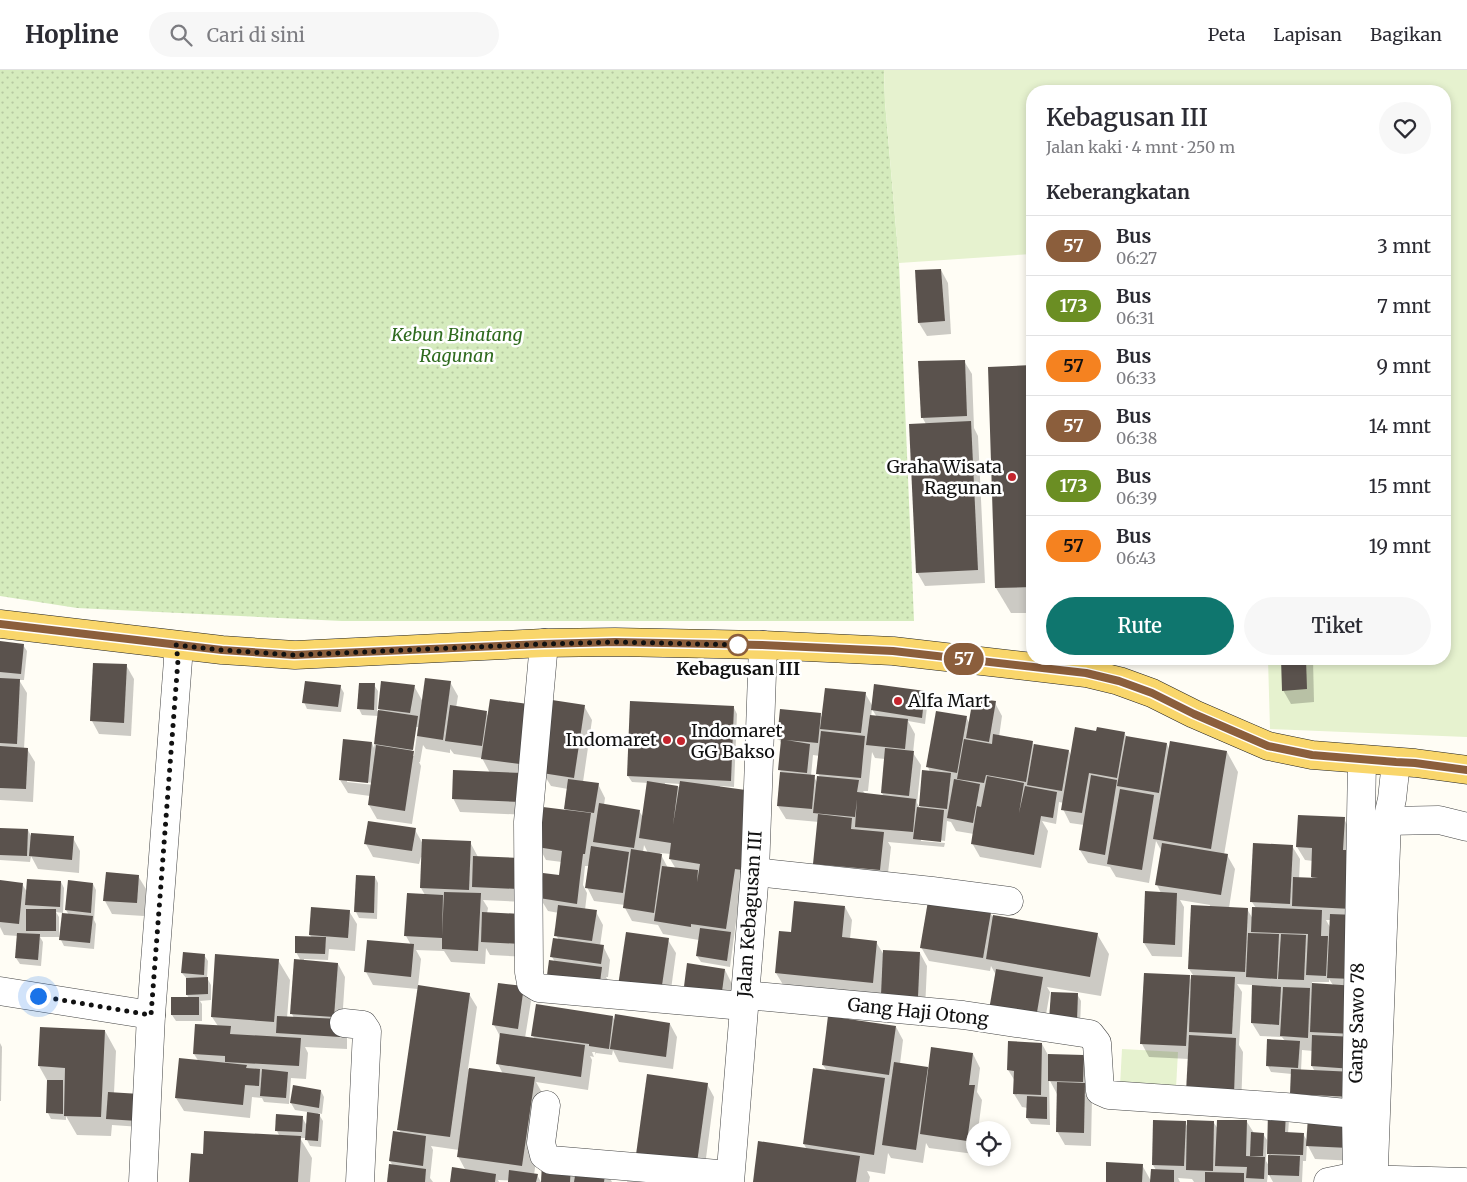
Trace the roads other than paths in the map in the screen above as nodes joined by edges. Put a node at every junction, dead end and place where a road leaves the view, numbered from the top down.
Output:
1 (0, 624) edge
2 (544, 644) junction
3 (176, 645) junction
4 (762, 645) junction
5 (1362, 760) junction
6 (1396, 762) junction
7 (1467, 770) edge
8 (1387, 821) junction
9 (1467, 827) edge
10 (755, 872) junction
11 (1009, 901) dead end
12 (0, 990) edge
13 (744, 1000) junction
14 (151, 1015) junction
15 (344, 1023) dead end
16 (546, 1105) dead end
17 (1356, 1114) junction
18 (1366, 1171) junction
19 (730, 1178) edge
20 (143, 1182) edge
21 (360, 1182) edge
22 (1328, 1182) edge
23 (1466, 1182) edge

1 - 3 main road
2 - 3 main road
2 - 4 main road
2 - 13 street, Gang Haji Otong
3 - 14 street
4 - 5 main road
4 - 10 street, Jalan Kebagusan III
5 - 6 main road
5 - 17 street, Gang Sawo 78
6 - 7 main road
6 - 8 street
8 - 9 street
8 - 18 street
10 - 11 street
10 - 13 street, Jalan Kebagusan III
12 - 14 street
13 - 17 street, Gang Haji Otong
13 - 19 street, Jalan Kebagusan III
14 - 20 street
15 - 21 street
16 - 19 street
17 - 18 street, Gang Sawo 78
18 - 22 street
18 - 23 street

